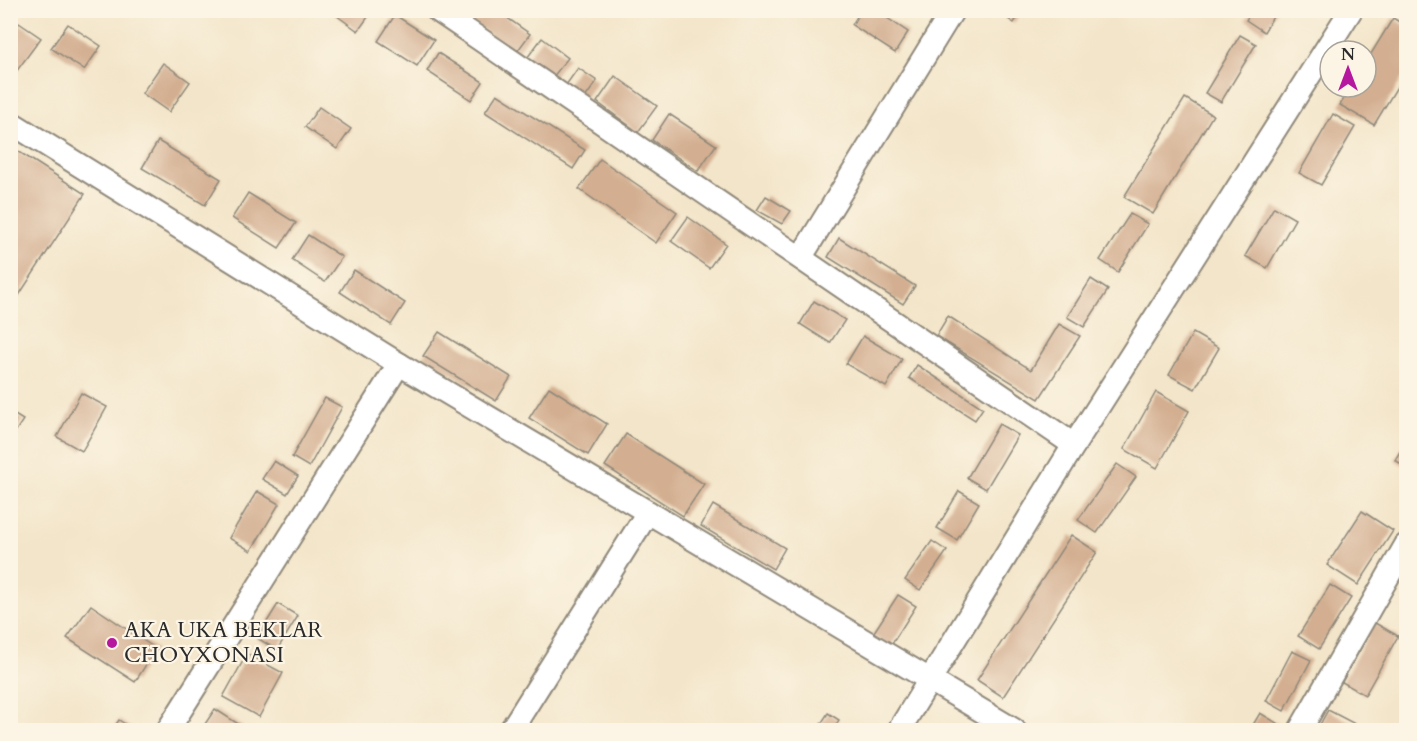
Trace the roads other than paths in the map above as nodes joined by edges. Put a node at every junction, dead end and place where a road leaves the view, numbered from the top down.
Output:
1 (437, 10) edge
2 (1351, 10) edge
3 (948, 12) edge
4 (10, 122) edge
5 (801, 257) junction
6 (399, 364) junction
7 (1074, 446) junction
8 (648, 512) junction
9 (1407, 545) edge
10 (929, 680) junction
11 (168, 730) edge
12 (512, 730) edge
13 (899, 730) edge
14 (1014, 730) edge
15 (1300, 730) edge

1 - 5 street
2 - 7 street
3 - 5 street
4 - 6 street
5 - 7 street
6 - 8 street
6 - 11 street
7 - 10 street
8 - 10 street
8 - 12 street
9 - 15 street
10 - 13 street
10 - 14 street

